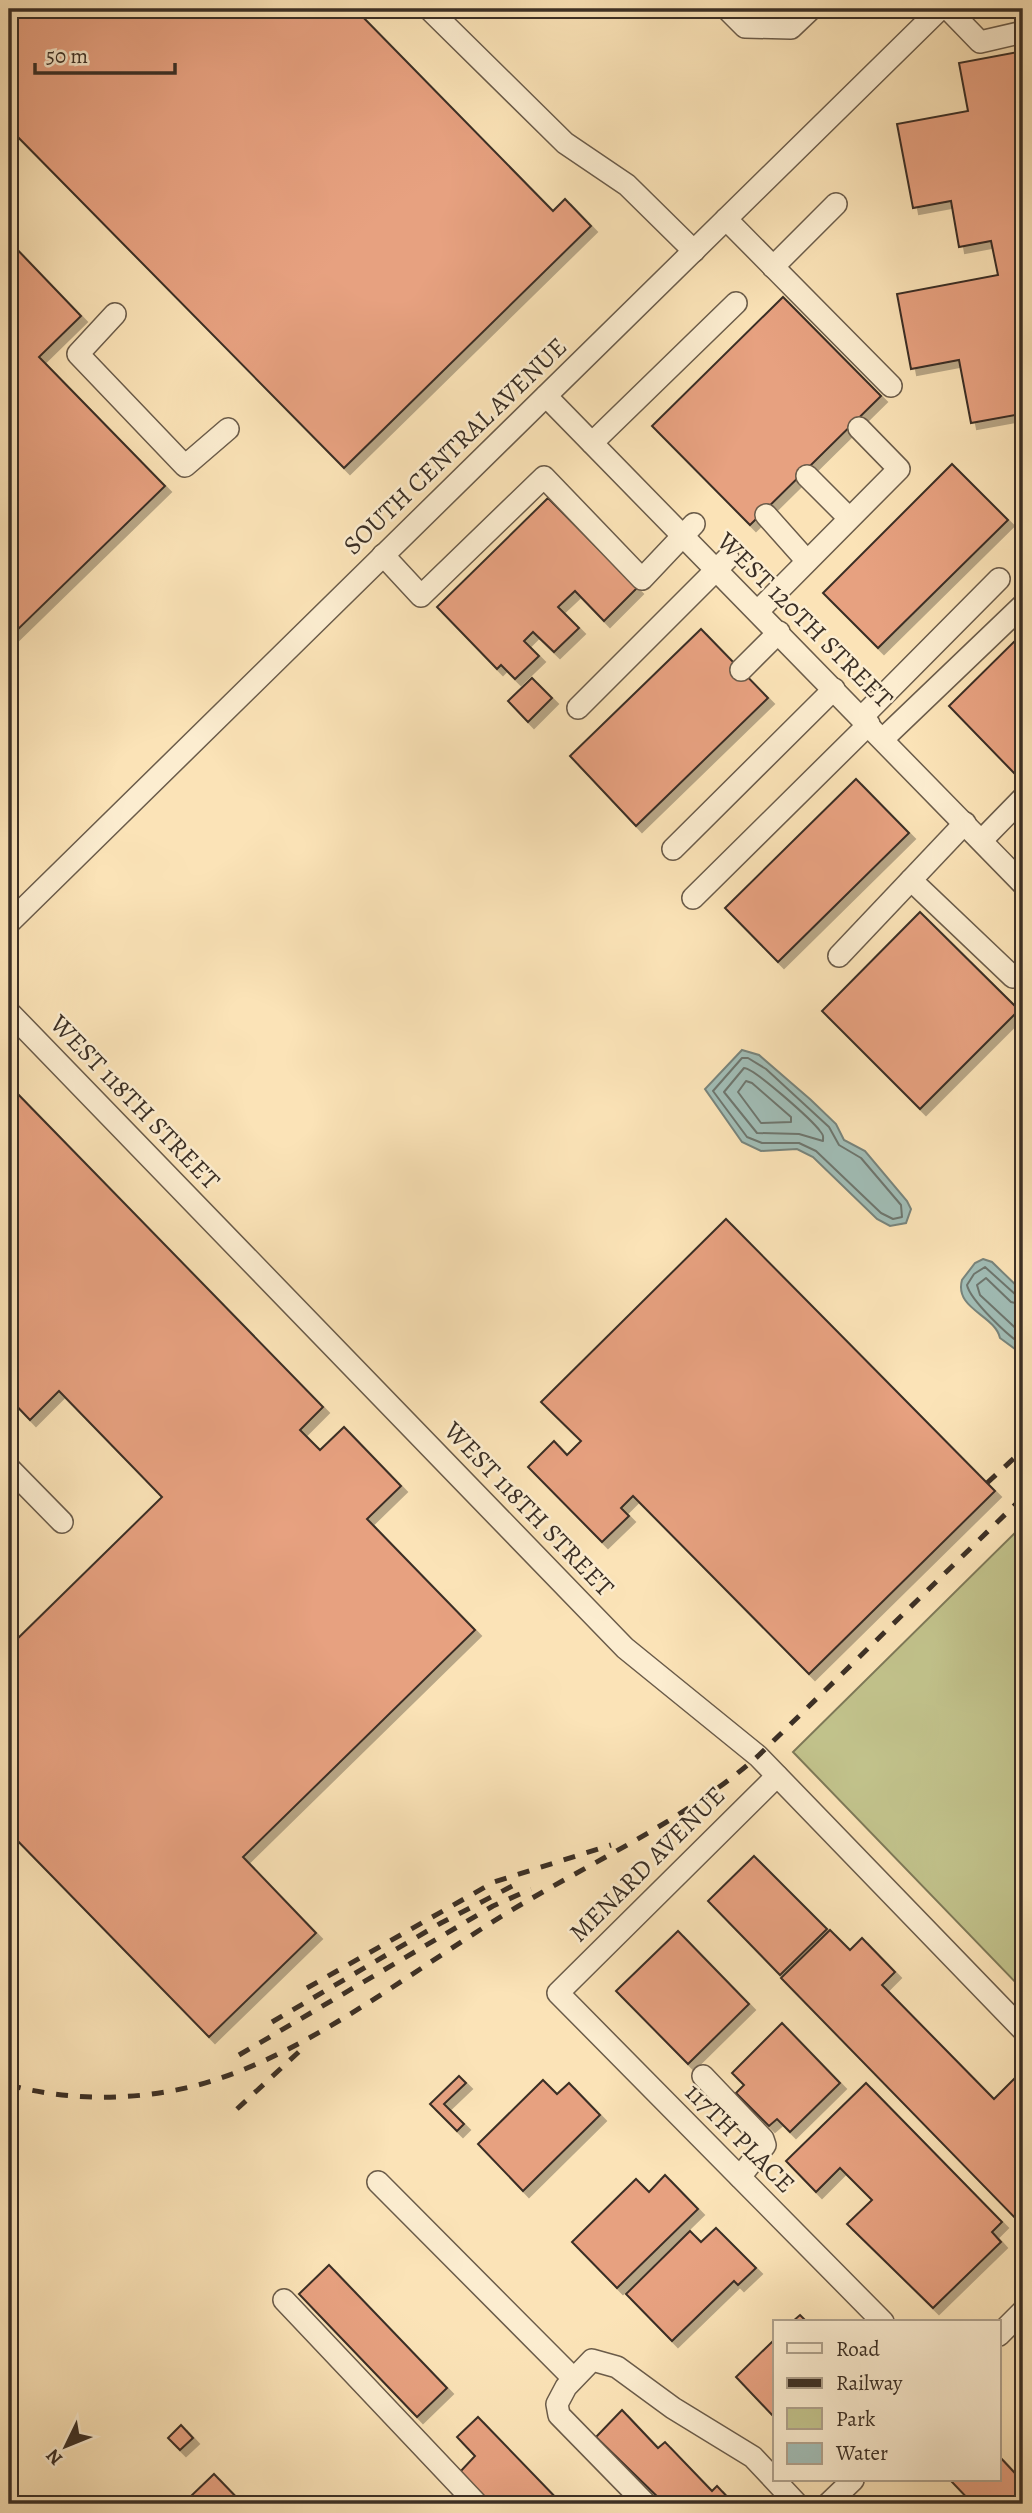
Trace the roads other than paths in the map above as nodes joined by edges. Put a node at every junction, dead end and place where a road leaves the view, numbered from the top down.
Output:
1 (429, 9) edge
2 (727, 9) edge
3 (811, 9) edge
4 (940, 9) edge
5 (948, 9) edge
6 (1023, 32) edge
7 (836, 204) dead end
8 (726, 219) junction
9 (694, 251) junction
10 (773, 267) junction
11 (736, 303) dead end
12 (115, 314) dead end
13 (891, 386) dead end
14 (546, 396) junction
15 (859, 428) dead end
16 (228, 429) dead end
17 (592, 443) junction
18 (807, 476) dead end
19 (766, 515) dead end
20 (849, 518) junction
21 (688, 529) junction
22 (383, 555) junction
23 (807, 561) junction
24 (722, 564) junction
25 (999, 579) dead end
26 (1023, 605) edge
27 (758, 611) junction
28 (779, 632) junction
29 (741, 670) dead end
30 (834, 689) junction
31 (578, 708) dead end
32 (871, 726) junction
33 (1023, 798) edge
34 (965, 823) junction
35 (982, 840) junction
36 (673, 849) dead end
37 (1018, 871) edge
38 (911, 880) junction
39 (693, 898) dead end
40 (9, 923) edge
41 (839, 956) dead end
42 (1023, 970) edge
43 (9, 1012) edge
44 (9, 1468) edge
45 (62, 1522) dead end
46 (776, 1776) junction
47 (558, 1993) joint
48 (1023, 2029) edge
49 (703, 2076) dead end
50 (740, 2177) junction
51 (378, 2182) dead end
52 (284, 2300) dead end
53 (881, 2320) edge
54 (573, 2378) junction
55 (773, 2478) edge
56 (776, 2482) edge
57 (851, 2482) edge
58 (477, 2504) edge
59 (646, 2504) edge
60 (797, 2504) edge
61 (828, 2504) edge

1 - 9 street
2 - 3 street
4 - 8 street, SOUTH CENTRAL AVENUE
5 - 6 street
7 - 10 street
8 - 9 street, SOUTH CENTRAL AVENUE
8 - 10 street
9 - 14 street, SOUTH CENTRAL AVENUE
10 - 13 street
11 - 17 street
12 - 16 street
14 - 17 street, WEST 120TH STREET
14 - 22 street, SOUTH CENTRAL AVENUE
15 - 20 street
17 - 21 street, WEST 120TH STREET
18 - 20 street
19 - 23 street
20 - 23 street
21 - 22 street
21 - 24 street, WEST 120TH STREET
22 - 40 street, SOUTH CENTRAL AVENUE
23 - 27 street
24 - 27 street, WEST 120TH STREET
24 - 31 street
25 - 32 street
26 - 32 street
27 - 28 street, WEST 120TH STREET
28 - 29 street
28 - 30 street, WEST 120TH STREET
30 - 32 street, WEST 120TH STREET
30 - 36 street
32 - 34 street, WEST 120TH STREET
32 - 39 street
33 - 35 street
34 - 35 street, WEST 120TH STREET
34 - 38 street
35 - 37 street, WEST 120TH STREET
38 - 41 street
38 - 42 street
43 - 46 street, WEST 118TH STREET
44 - 45 street
46 - 47 street, MENARD AVENUE
46 - 48 street, WEST 118TH STREET
47 - 50 street, 117TH PLACE
49 - 50 street
50 - 53 street, 117TH PLACE
51 - 54 street
52 - 58 street
54 - 55 street
54 - 59 street
56 - 60 street
57 - 61 street

